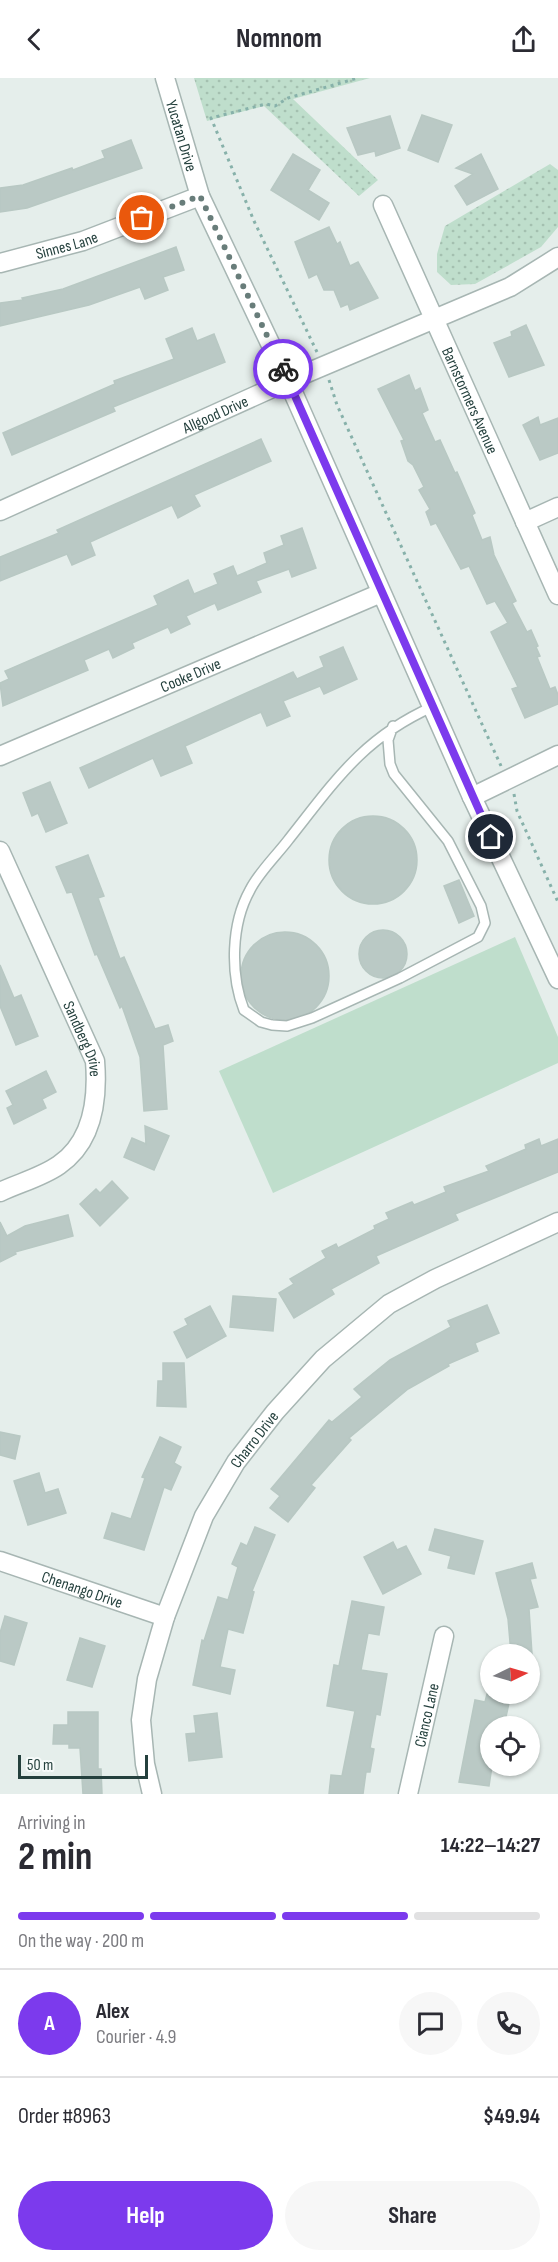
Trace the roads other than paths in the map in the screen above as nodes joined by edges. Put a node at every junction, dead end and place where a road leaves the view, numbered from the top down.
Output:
1 (165, 78) edge
2 (200, 196) junction
3 (383, 205) dead end
4 (558, 257) edge
5 (0, 263) edge
6 (435, 318) junction
7 (288, 381) junction
8 (558, 507) edge
9 (0, 511) edge
10 (525, 522) junction
11 (381, 593) junction
12 (558, 595) edge
13 (432, 707) junction
14 (393, 726) junction
15 (558, 755) edge
16 (0, 756) edge
17 (472, 797) junction
18 (0, 851) edge
19 (558, 979) edge
20 (0, 1192) edge
21 (558, 1222) edge
22 (0, 1561) edge
23 (165, 1617) junction
24 (444, 1636) dead end
25 (152, 1794) edge
26 (408, 1794) edge

1 - 2 street, Yucatan Drive
2 - 5 street, Sinnes Lane
2 - 7 street, Yucatan Drive
3 - 6 street, Barnstormers Avenue
4 - 6 street, Allgood Drive
6 - 7 street, Allgood Drive
6 - 10 street, Barnstormers Avenue
7 - 9 street, Allgood Drive
7 - 11 street, Yucatan Drive
8 - 10 street
10 - 12 street, Barnstormers Avenue
11 - 13 street, Yucatan Drive
11 - 16 street, Cooke Drive
13 - 14 lane
13 - 17 street, Yucatan Drive
14 - 14 lane
15 - 17 street
17 - 19 street, Yucatan Drive
18 - 20 street, Sandberg Drive
21 - 23 street, Charro Drive
22 - 23 street, Chenango Drive
23 - 25 street, Charro Drive
24 - 26 street, Cianco Lane

